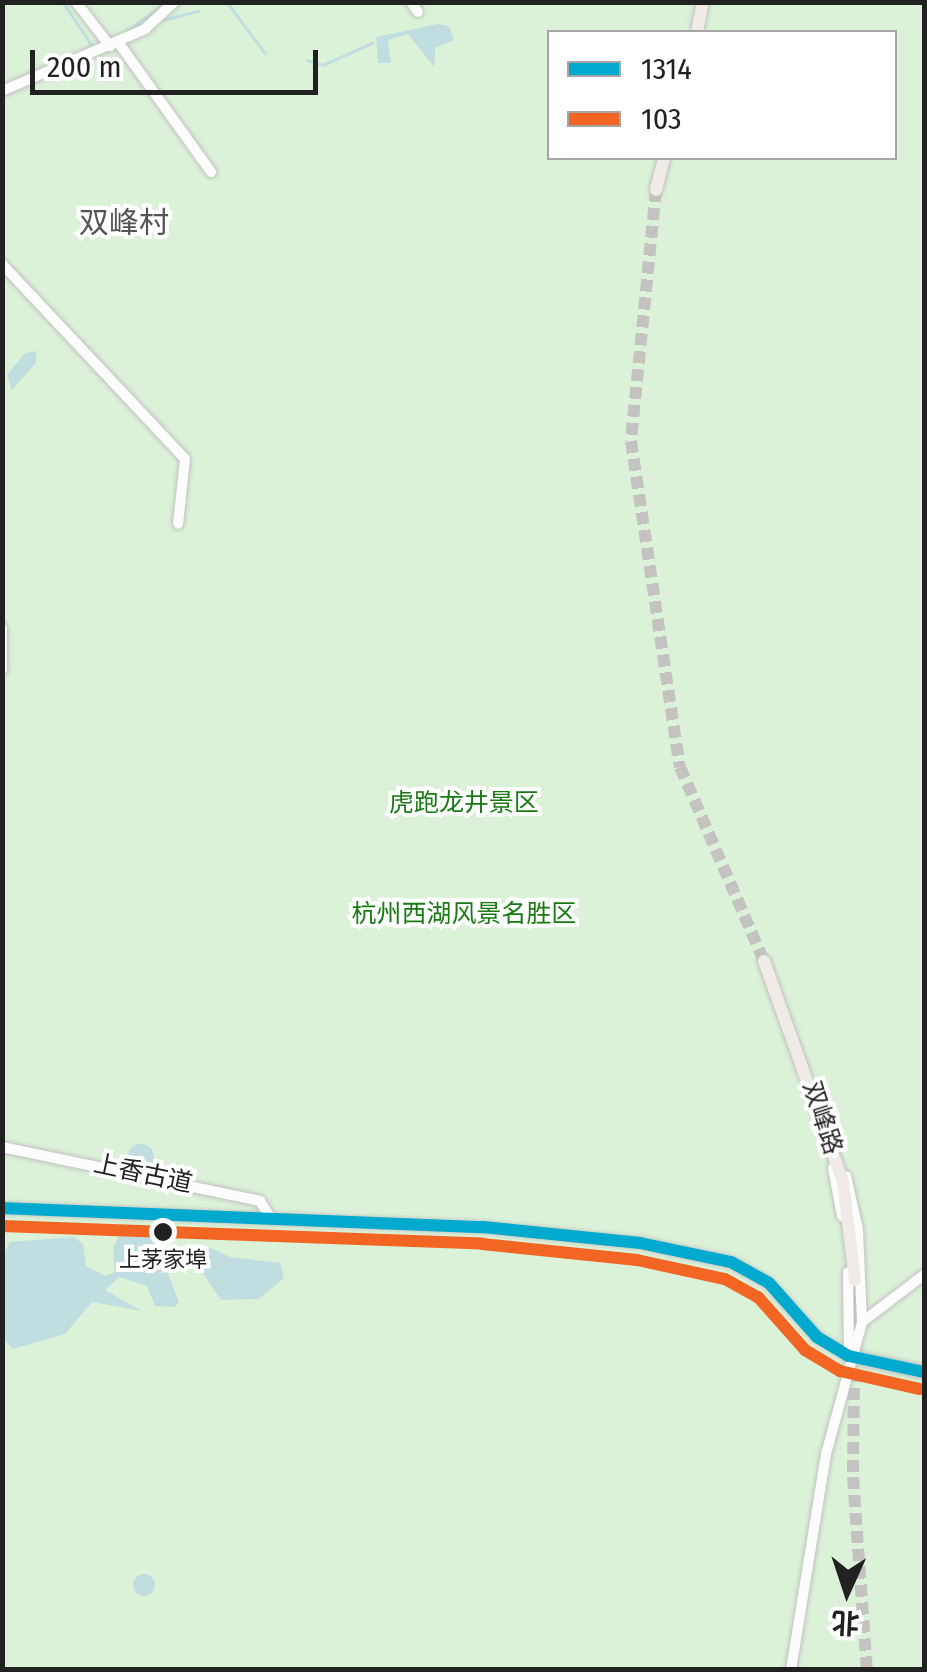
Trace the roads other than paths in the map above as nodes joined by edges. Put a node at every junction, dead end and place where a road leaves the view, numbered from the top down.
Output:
1 (76, 2) edge
2 (174, 2) edge
3 (703, 2) edge
4 (697, 30) edge
5 (109, 43) junction
6 (2, 91) edge
7 (664, 160) edge
8 (211, 172) dead end
9 (656, 190) tunnel mouth
10 (2, 264) edge
11 (178, 524) dead end
12 (2, 628) edge
13 (2, 670) edge
14 (764, 962) tunnel mouth
15 (828, 1136) junction
16 (2, 1146) edge
17 (2, 1208) edge
18 (272, 1220) junction
19 (924, 1275) edge
20 (855, 1280) tunnel mouth
21 (862, 1322) junction
22 (848, 1356) junction
23 (924, 1372) edge
24 (791, 1670) edge

1 - 5 street
2 - 5 street
3 - 4 main road
5 - 6 street
5 - 8 street
7 - 9 main road
10 - 11 street
12 - 13 street
14 - 15 main road, 双峰路
15 - 20 main road, 双峰路
15 - 21 street
15 - 22 street
16 - 18 street, 上香古道
17 - 18 street
18 - 22 street
19 - 21 street
21 - 22 street
22 - 23 main road
22 - 24 street

